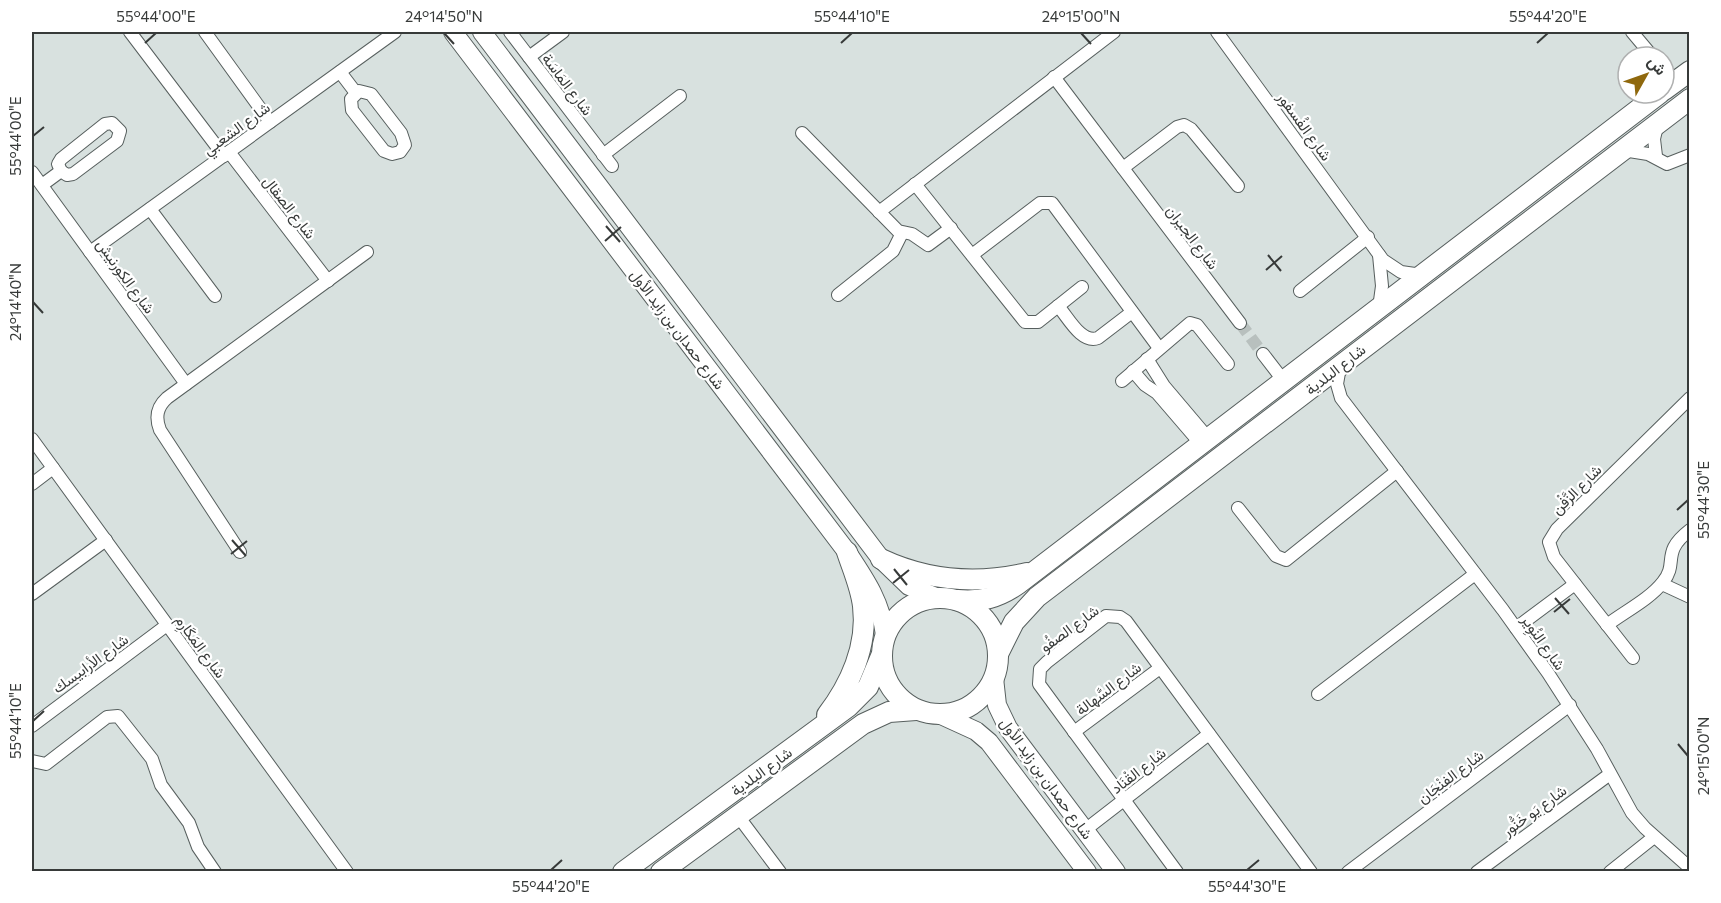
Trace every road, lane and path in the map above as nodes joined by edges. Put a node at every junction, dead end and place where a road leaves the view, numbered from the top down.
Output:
1 (130, 32) edge
2 (205, 32) edge
3 (395, 32) edge
4 (453, 32) edge
5 (563, 32) edge
6 (1114, 32) edge
7 (1217, 32) edge
8 (1632, 32) edge
9 (515, 33) edge
10 (488, 35) edge
11 (1643, 45) edge
12 (529, 57) junction
13 (340, 72) junction
14 (1054, 77) junction
15 (356, 93) junction
16 (681, 96) dead end
17 (1689, 99) edge
18 (1639, 105) edge
19 (270, 122) junction
20 (1658, 122) junction
21 (802, 134) dead end
22 (1622, 150) junction
23 (226, 154) junction
24 (603, 155) junction
25 (1689, 155) edge
26 (1656, 156) junction
27 (612, 166) dead end
28 (1123, 168) junction
29 (60, 171) junction
30 (32, 172) edge
31 (915, 184) junction
32 (42, 185) junction
33 (1238, 186) dead end
34 (150, 209) junction
35 (879, 212) junction
36 (951, 228) junction
37 (902, 233) junction
38 (1368, 237) junction
39 (90, 252) junction
40 (367, 252) dead end
41 (1379, 254) junction
42 (972, 255) junction
43 (1422, 275) junction
44 (328, 280) junction
45 (1082, 287) dead end
46 (1300, 291) dead end
47 (838, 295) dead end
48 (215, 296) dead end
49 (1058, 306) junction
50 (1379, 308) junction
51 (1132, 312) junction
52 (1240, 323) tunnel mouth
53 (1160, 348) junction
54 (1263, 354) tunnel mouth
55 (1147, 359) junction
56 (1342, 363) junction
57 (1228, 364) dead end
58 (1133, 371) junction
59 (1283, 380) junction
60 (1122, 381) dead end
61 (186, 384) junction
62 (1308, 391) junction
63 (1341, 398) junction
64 (1689, 398) edge
65 (32, 438) edge
66 (1204, 441) junction
67 (53, 468) junction
68 (1397, 471) junction
69 (32, 484) edge
70 (1238, 508) dead end
71 (1689, 530) edge
72 (106, 540) junction
73 (240, 552) dead end
74 (847, 552) junction
75 (880, 559) junction
76 (1032, 572) junction
77 (1475, 574) junction
78 (1575, 584) junction
79 (1662, 584) junction
80 (32, 594) edge
81 (936, 597) junction
82 (1689, 597) edge
83 (957, 600) junction
84 (167, 625) junction
85 (1607, 625) junction
86 (1516, 628) junction
87 (885, 635) junction
88 (998, 654) junction
89 (881, 656) junction
90 (1633, 658) dead end
91 (1160, 668) junction
92 (994, 678) junction
93 (1318, 694) dead end
94 (1570, 705) junction
95 (916, 710) junction
96 (941, 715) junction
97 (32, 726) edge
98 (1074, 732) junction
99 (812, 734) junction
100 (1209, 734) junction
101 (32, 761) edge
102 (1610, 774) junction
103 (1124, 800) junction
104 (738, 816) junction
105 (1085, 830) junction
106 (1654, 837) junction
107 (1689, 868) edge
108 (215, 872) edge
109 (347, 872) edge
110 (623, 872) edge
111 (661, 872) edge
112 (780, 872) edge
113 (1088, 872) edge
114 (1116, 872) edge
115 (1177, 872) edge
116 (1311, 872) edge
117 (1348, 872) edge
118 (1477, 872) edge
119 (1610, 872) edge

1 - 23 street, شارع الصقال
2 - 19 street
3 - 13 street, شارع الشعبي
4 - 74 main road, شارع حمدان بن زايد الأول
5 - 12 street
6 - 14 street
7 - 38 street, شارع الفُسفور
8 - 11 street
9 - 12 street, شارع المَاسَة
10 - 75 main road, شارع حمدان بن زايد الأول
12 - 24 street, شارع المَاسَة
13 - 15 street
13 - 19 street, شارع الشعبي
14 - 28 street, شارع الجيران
14 - 31 street
15 - 15 street
16 - 24 street
17 - 20 main road, شارع البلدية
18 - 43 main road, شارع البلدية
19 - 23 street, شارع الشعبي
20 - 22 main road, شارع البلدية
20 - 26 street
21 - 35 street
22 - 26 street
22 - 56 main road, شارع البلدية
23 - 34 street, شارع الشعبي
23 - 44 street, شارع الصقال
24 - 27 street, شارع المَاسَة
25 - 26 street
28 - 33 street
28 - 52 street, شارع الجيران
29 - 29 street
29 - 32 street
30 - 32 street, شارع الكورنيش
31 - 35 street
31 - 36 street
32 - 39 street, شارع الكورنيش
34 - 39 street, شارع الشعبي
34 - 48 street
35 - 37 street
36 - 37 street
36 - 42 street
37 - 47 street
38 - 41 street, شارع الفُسفور
38 - 46 street
39 - 61 street, شارع الكورنيش
40 - 44 street
41 - 43 street, شارع الفُسفور
41 - 50 street, شارع الفُسفور
42 - 49 street
42 - 51 street
43 - 50 main road, شارع البلدية
44 - 61 street
45 - 49 street
49 - 51 street
50 - 59 main road, شارع البلدية
51 - 53 street
53 - 55 street
53 - 57 street
54 - 59 street
55 - 58 street
55 - 66 street
56 - 62 main road, شارع البلدية
56 - 63 street
58 - 60 street
58 - 66 street
59 - 66 main road, شارع البلدية
61 - 73 street
62 - 63 street
62 - 88 main road, شارع البلدية
63 - 68 street, شارع النُوِير
64 - 78 street, شارع الزَّفْن
65 - 67 street, شارع المَكَارِم
66 - 76 main road, شارع البلدية
67 - 69 street
67 - 72 street, شارع المَكَارِم
68 - 70 street
68 - 77 street, شارع النُوِير
71 - 79 street
72 - 80 street
72 - 84 street, شارع المَكَارِم
74 - 87 main road, شارع حمدان بن زايد الأول
74 - 99 main road
75 - 76 main road
75 - 81 main road, شارع حمدان بن زايد الأول
76 - 83 main road, شارع البلدية
77 - 86 street, شارع النُوِير
77 - 93 street
78 - 85 street, شارع الزَّفْن
78 - 86 street
79 - 82 street
79 - 85 street
81 - 83 main road
81 - 87 main road
83 - 88 main road
84 - 97 street, شارع الأرابيسك
84 - 109 street, شارع المَكَارِم
85 - 90 street, شارع الزَّفْن
86 - 94 street, شارع النُوِير
87 - 89 main road
88 - 92 main road
89 - 95 main road
89 - 99 main road, شارع البلدية
91 - 98 street, شارع السَّهالة
91 - 98 street, شارع الصفُو
91 - 100 street, شارع الصفُو
92 - 96 main road
92 - 105 main road, شارع حمدان بن زايد الأول
94 - 102 street, شارع النُوِير
94 - 117 street, شارع الفِنْجَان
95 - 96 main road
95 - 104 main road, شارع البلدية
96 - 113 main road, شارع حمدان بن زايد الأول
98 - 103 street, شارع الصفُو
99 - 110 main road, شارع البلدية
100 - 103 street, شارع القْنَاد
100 - 116 street, شارع الصفُو
101 - 108 street
102 - 106 street, شارع النُوِير
102 - 118 street, شارع يَو خَنُّور
103 - 105 street, شارع القْنَاد
103 - 115 street, شارع الصفُو
104 - 111 main road, شارع البلدية
104 - 112 street
105 - 114 main road, شارع حمدان بن زايد الأول
106 - 107 street, شارع النُوِير
106 - 119 street

